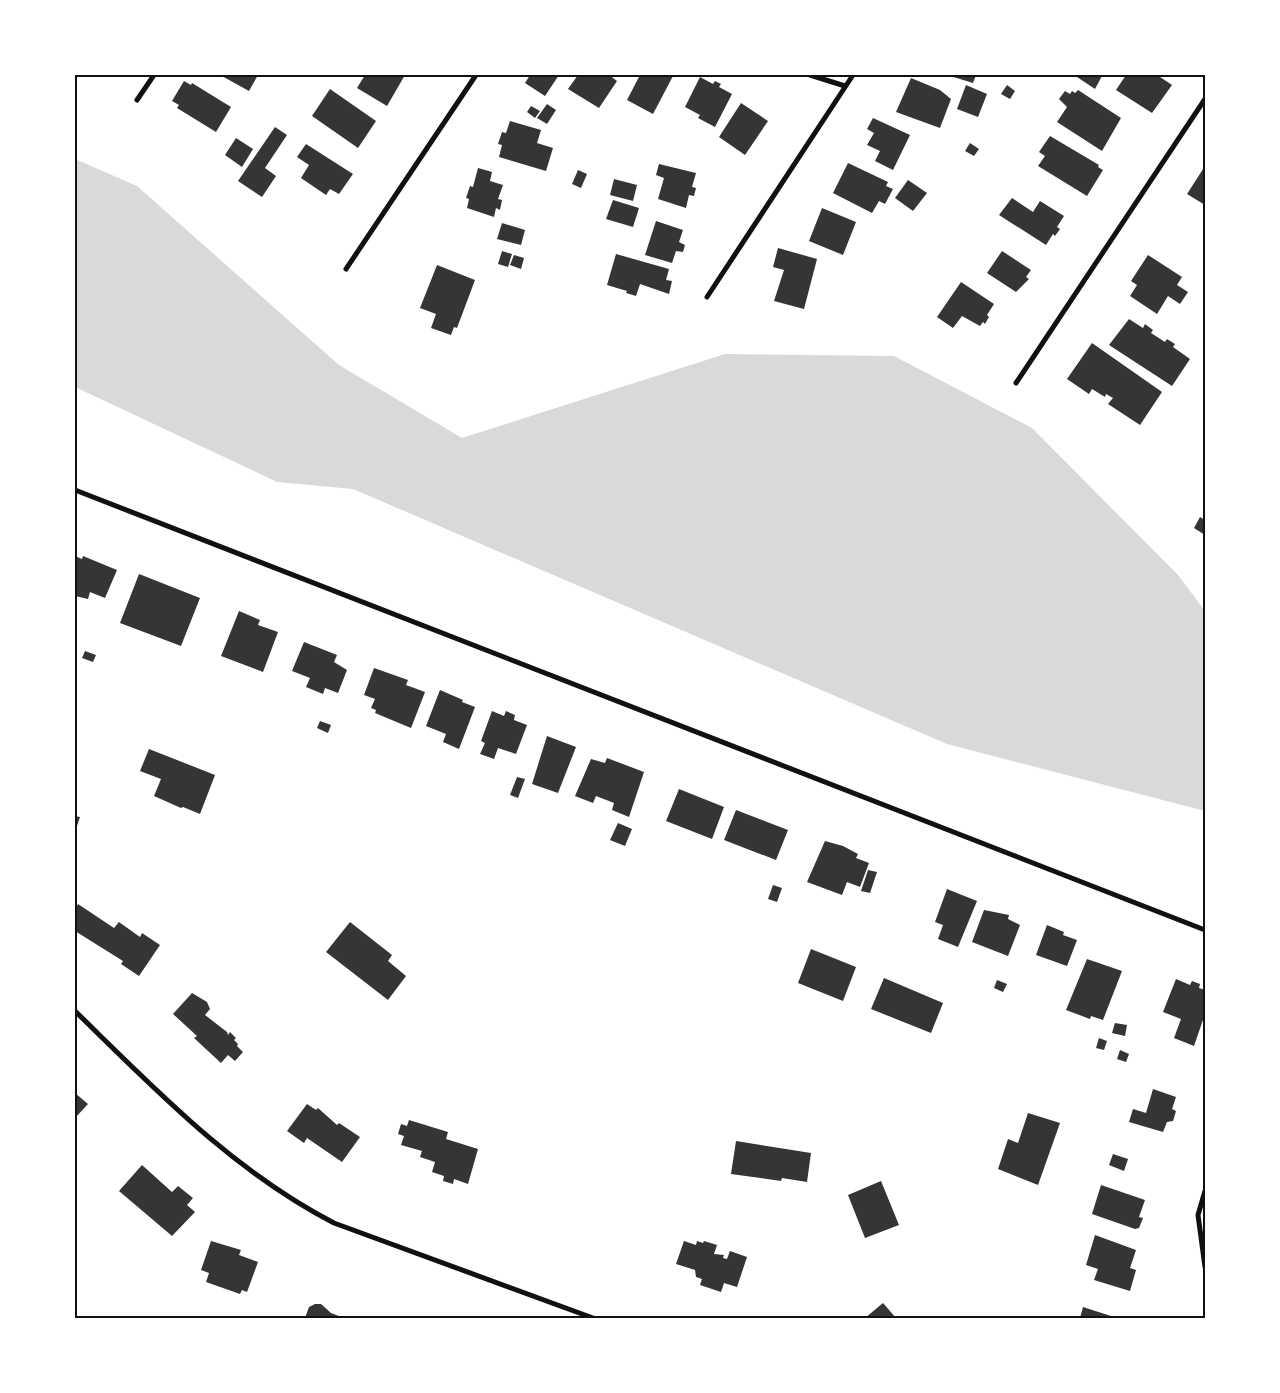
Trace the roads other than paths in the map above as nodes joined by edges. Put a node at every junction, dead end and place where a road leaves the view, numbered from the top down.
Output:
1 (154, 75) edge
2 (476, 75) edge
3 (810, 75) edge
4 (853, 75) edge
5 (845, 86) junction
6 (1205, 99) edge
7 (137, 100) dead end
8 (346, 270) dead end
9 (707, 297) dead end
10 (1016, 383) dead end
11 (75, 490) edge
12 (1205, 930) edge
13 (75, 1011) edge
14 (1205, 1191) edge
15 (1205, 1267) edge
16 (593, 1318) edge

1 - 7 street
2 - 8 street
3 - 5 street
4 - 5 street
5 - 9 street
6 - 10 street
11 - 12 street
13 - 16 street
14 - 15 street

